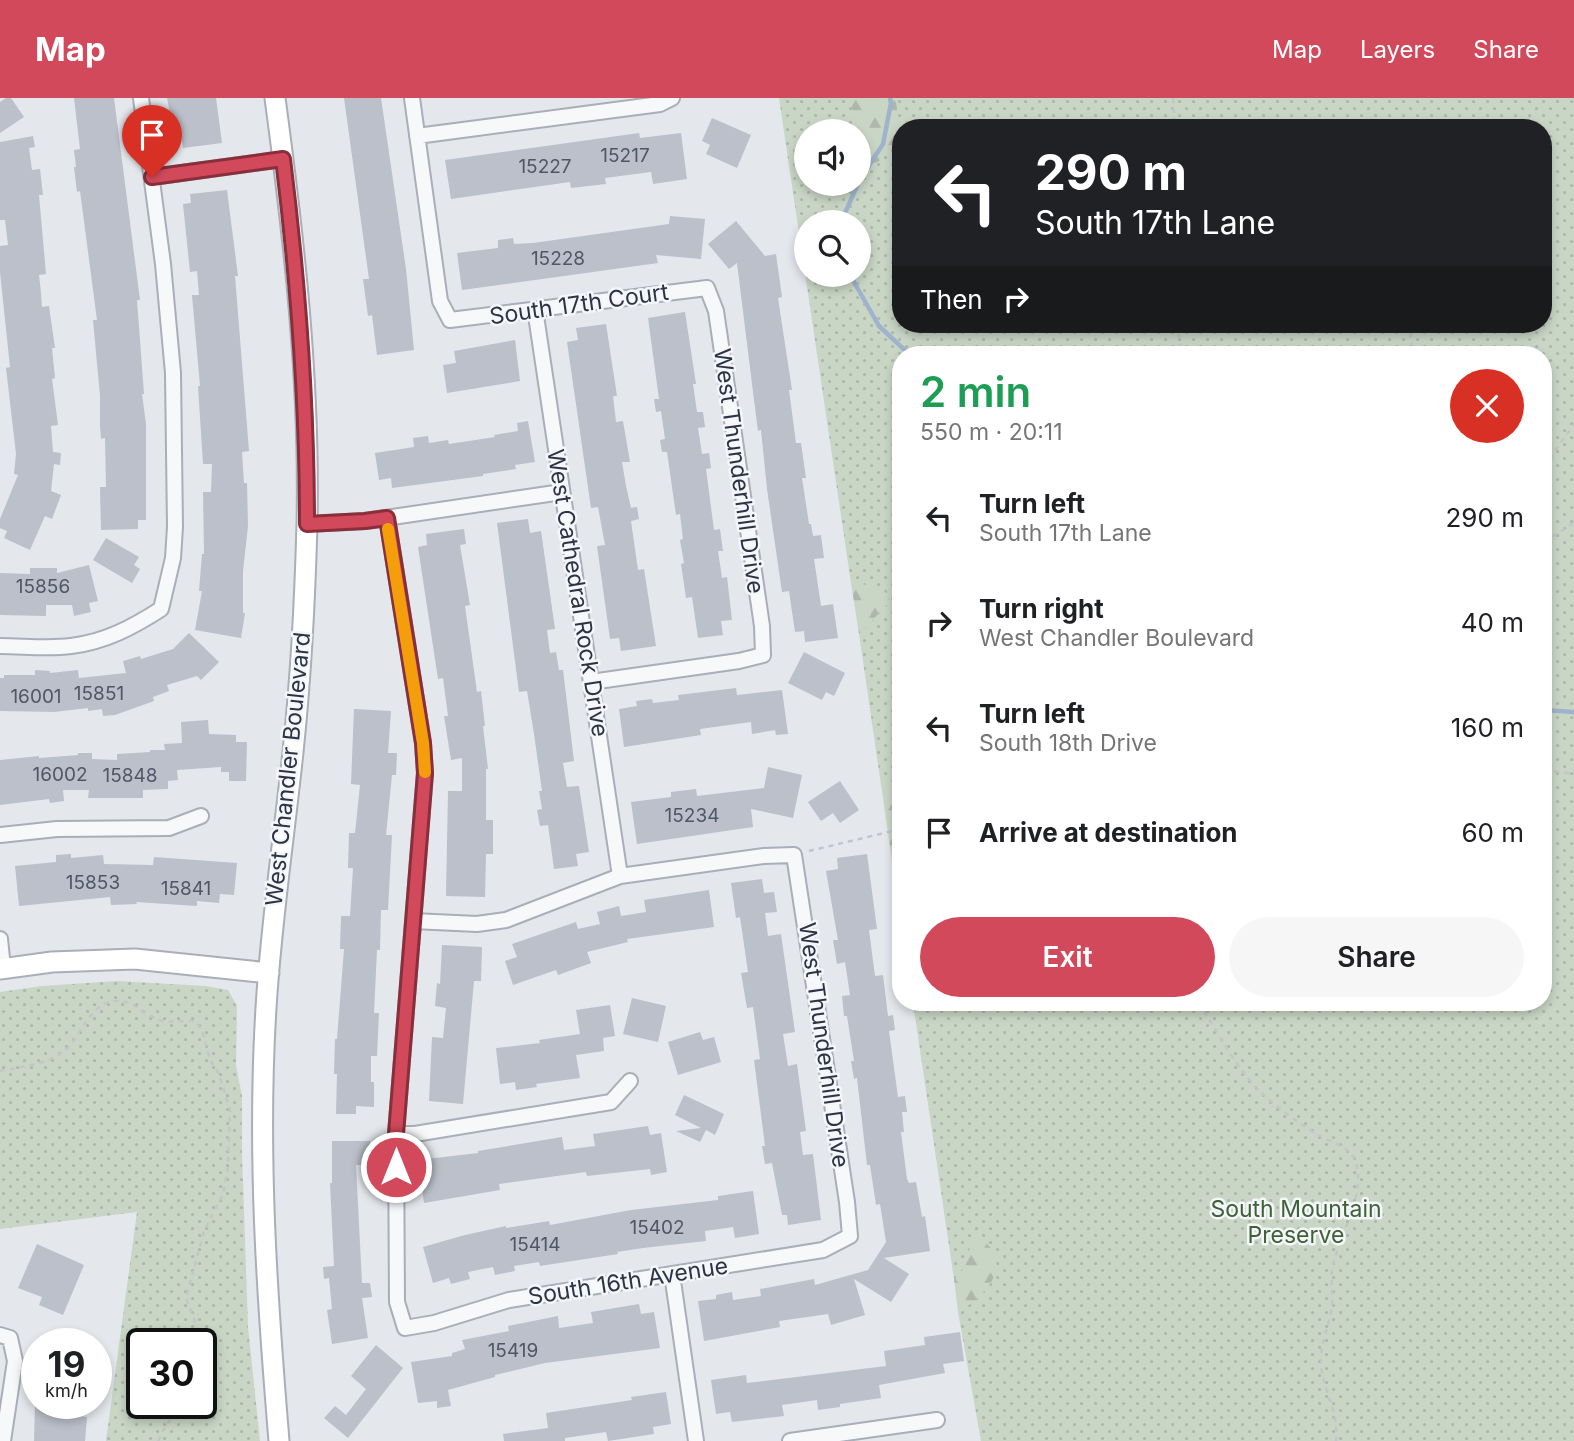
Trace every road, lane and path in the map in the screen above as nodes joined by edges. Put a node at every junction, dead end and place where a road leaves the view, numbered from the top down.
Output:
1 (141, 98) edge
2 (275, 98) edge
3 (412, 98) edge
4 (672, 98) edge
5 (1173, 98) edge
6 (1174, 119) edge
7 (417, 136) junction
8 (283, 159) junction
9 (152, 177) junction
10 (708, 288) joint
11 (535, 309) junction
12 (1574, 424) edge
13 (1552, 456) edge
14 (562, 492) junction
15 (387, 518) junction
16 (1574, 523) edge
17 (307, 524) junction
18 (1552, 537) edge
19 (0, 646) edge
20 (591, 682) junction
21 (1552, 771) edge
22 (1574, 774) edge
23 (201, 816) dead end
24 (892, 831) edge
25 (0, 835) edge
26 (794, 855) junction
27 (620, 876) junction
28 (413, 921) junction
29 (0, 939) edge
30 (1, 968) edge
31 (269, 973) junction
32 (1204, 1011) edge
33 (0, 1070) edge
34 (630, 1081) dead end
35 (396, 1134) junction
36 (850, 1236) joint
37 (672, 1274) junction
38 (197, 1328) edge
39 (5, 1337) edge
40 (171, 1419) edge
41 (937, 1420) dead end
42 (3, 1441) edge
43 (158, 1441) edge
44 (279, 1441) edge
45 (696, 1441) edge
46 (790, 1441) edge
47 (1336, 1441) edge

1 - 9 street
2 - 8 street, West Chandler Boulevard
3 - 7 street
4 - 7 street
5 - 6 path
7 - 11 street, South 17th Court
8 - 9 street
8 - 17 street, West Chandler Boulevard
9 - 19 street
10 - 11 street, South 17th Court
10 - 20 street, West Thunderhill Drive
11 - 14 street, West Cathedral Rock Drive
12 - 13 path
14 - 15 street
14 - 20 street, West Cathedral Rock Drive
15 - 17 street
15 - 28 street
16 - 18 path
17 - 31 street, West Chandler Boulevard
20 - 27 street, West Cathedral Rock Drive
21 - 22 path
23 - 25 street
24 - 26 path
26 - 27 street
26 - 36 street, West Thunderhill Drive
27 - 28 street
28 - 35 street
29 - 30 street
30 - 31 street
31 - 44 street, West Chandler Boulevard
32 - 47 path
33 - 38 path
34 - 35 street
35 - 37 street, South 16th Avenue
36 - 37 street, South 16th Avenue
37 - 45 street
39 - 42 street
40 - 43 path
41 - 46 street

